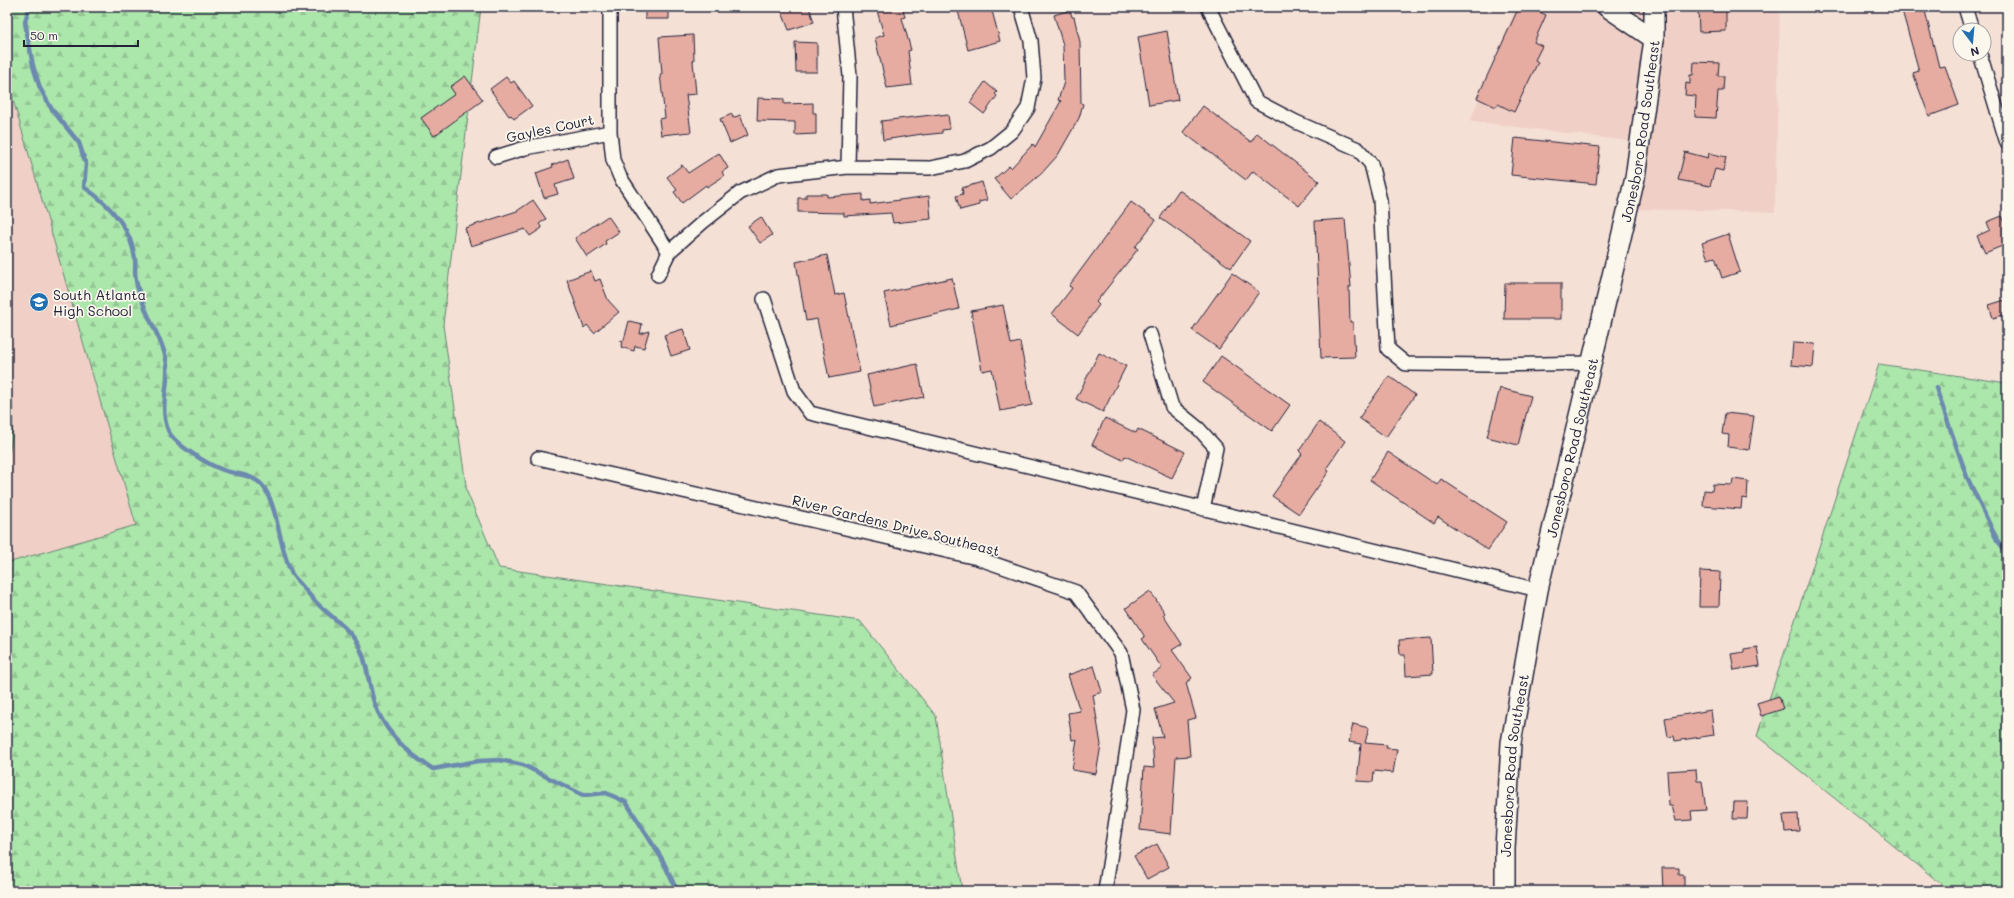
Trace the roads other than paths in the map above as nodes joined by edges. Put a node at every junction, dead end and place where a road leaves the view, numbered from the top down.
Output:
1 (610, 7) edge
2 (844, 7) edge
3 (1022, 7) edge
4 (1208, 7) edge
5 (1607, 7) edge
6 (1654, 7) edge
7 (1965, 7) edge
8 (1970, 22) edge
9 (1654, 39) junction
10 (1982, 62) edge
11 (610, 132) junction
12 (2007, 143) edge
13 (496, 157) dead end
14 (848, 167) junction
15 (669, 252) junction
16 (658, 275) dead end
17 (764, 299) dead end
18 (1150, 334) dead end
19 (1591, 363) junction
20 (538, 458) dead end
21 (1203, 509) junction
22 (1538, 590) junction
23 (1105, 891) edge
24 (1504, 891) edge

1 - 11 street
2 - 14 street
3 - 14 street
4 - 19 street
5 - 9 main road
6 - 9 main road, Jonesboro Road Southeast
7 - 8 street
9 - 19 main road, Jonesboro Road Southeast
10 - 12 street
11 - 13 street, Gayles Court
11 - 15 street
14 - 15 street
15 - 16 street
17 - 21 street
18 - 21 street
19 - 22 main road, Jonesboro Road Southeast
20 - 23 street, River Gardens Drive Southeast
21 - 22 street
22 - 24 main road, Jonesboro Road Southeast

